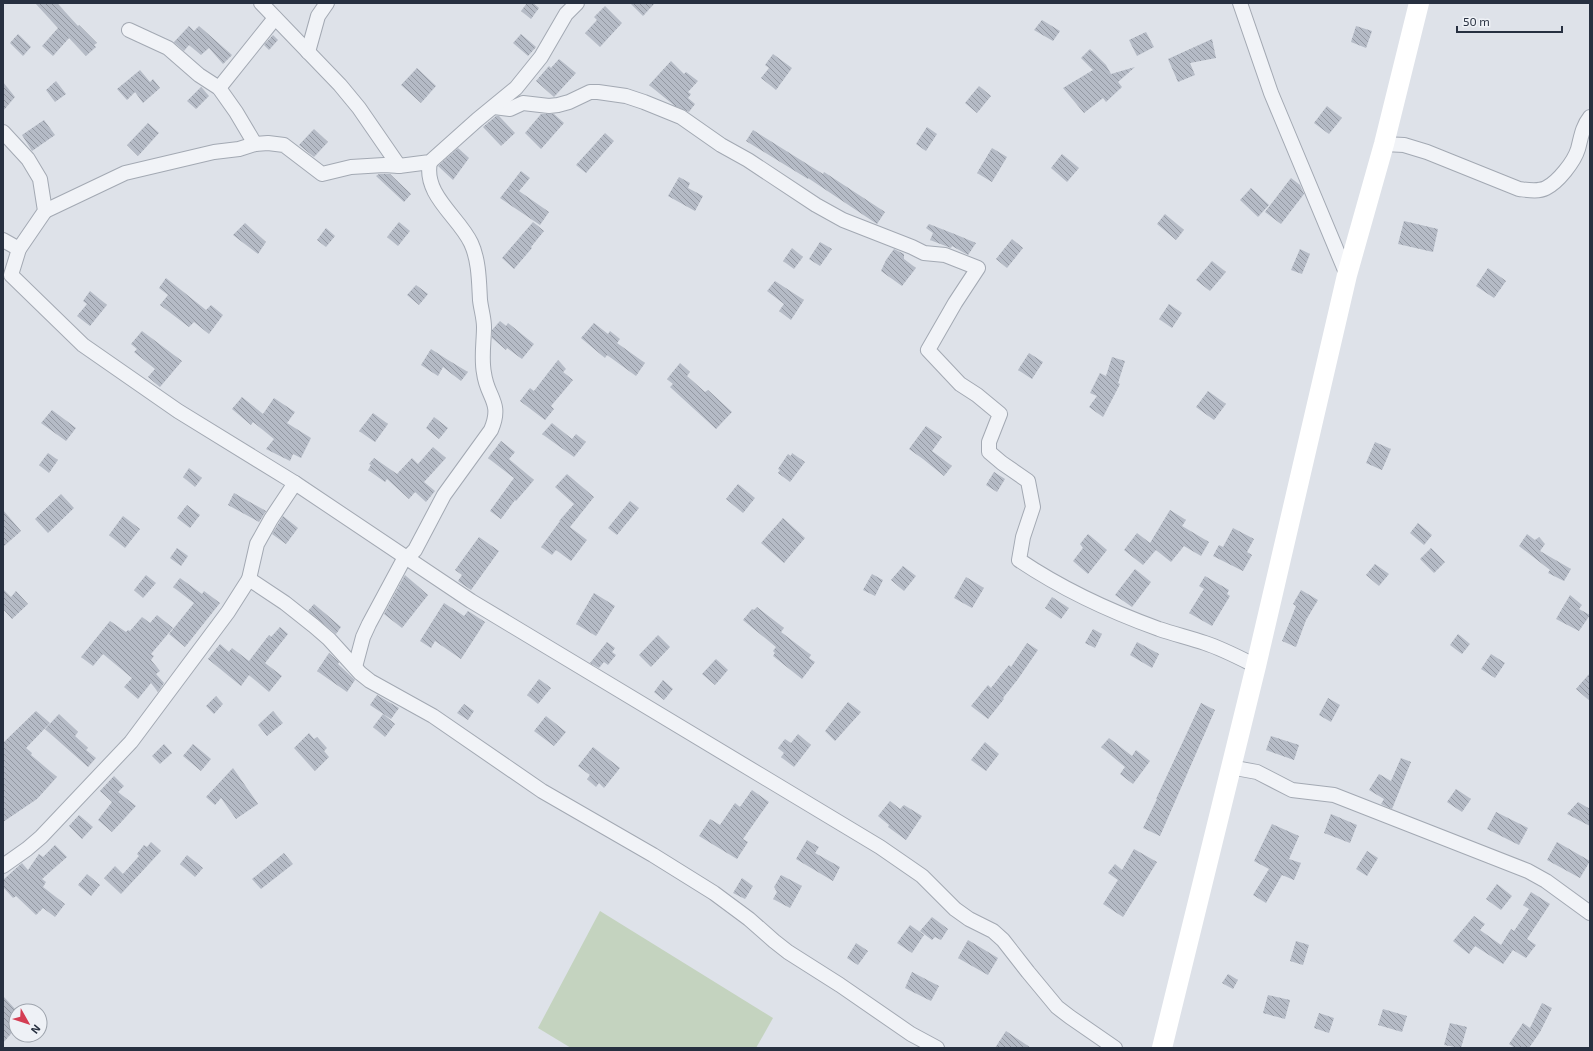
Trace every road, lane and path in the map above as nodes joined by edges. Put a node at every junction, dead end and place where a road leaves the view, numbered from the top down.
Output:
1 (261, 3) edge
2 (328, 3) edge
3 (577, 3) edge
4 (1240, 3) edge
5 (1419, 3) edge
6 (275, 18) junction
7 (129, 30) dead end
8 (308, 52) junction
9 (219, 88) junction
10 (494, 107) junction
11 (1590, 117) edge
12 (3, 132) edge
13 (255, 144) junction
14 (1384, 144) junction
15 (430, 162) junction
16 (399, 166) junction
17 (45, 211) junction
18 (3, 240) edge
19 (19, 250) junction
20 (1347, 275) junction
21 (7, 278) edge
22 (295, 483) junction
23 (405, 557) junction
24 (249, 579) junction
25 (1256, 666) junction
26 (355, 667) junction
27 (1230, 767) junction
28 (3, 866) edge
29 (1590, 913) edge
30 (937, 1048) edge
31 (1115, 1048) edge
32 (1162, 1048) edge

1 - 6 street
2 - 8 street
3 - 10 street
4 - 20 street
5 - 14 street
6 - 8 street
6 - 9 street
7 - 9 street
8 - 16 street
9 - 13 street
10 - 15 street
10 - 25 street
11 - 14 street
12 - 17 street
13 - 16 street
13 - 17 street
14 - 20 street
15 - 16 street
15 - 23 street
17 - 19 street
18 - 19 street
19 - 21 street
20 - 25 street
21 - 22 street
22 - 23 street
22 - 24 street
23 - 26 street
23 - 31 street
24 - 26 street
24 - 28 street
25 - 27 street
26 - 30 street
27 - 29 street
27 - 32 street

